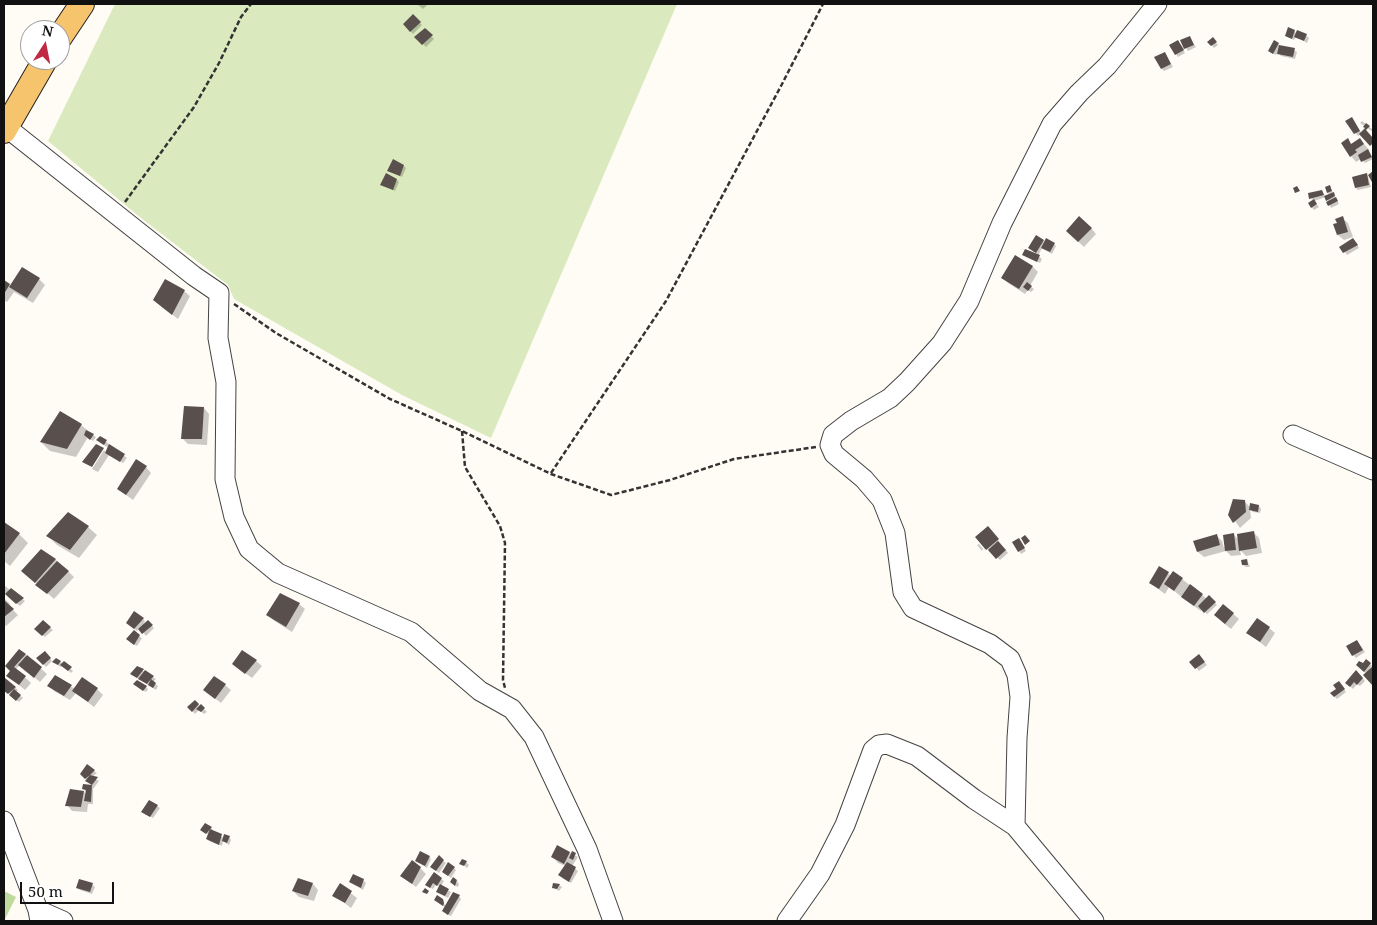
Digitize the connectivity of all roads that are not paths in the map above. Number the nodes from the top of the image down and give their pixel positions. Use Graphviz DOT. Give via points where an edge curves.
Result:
graph roads {
  1 [pos="82,4"];
  2 [pos="1157,4"];
  3 [pos="70,22"];
  4 [pos="39,70"];
  5 [pos="5,129"];
  6 [pos="1293,436"];
  7 [pos="1373,470"];
  8 [pos="4,821"];
  9 [pos="1015,826"];
  10 [pos="39,916"];
  11 [pos="63,921"];
  12 [pos="613,921"];
  13 [pos="787,921"];
  14 [pos="1094,921"];
  1 -- 3 [label="main road"];
  2 -- 9 [label="street" via="1107,66 1052,124 1002,223 970,300 942,344 890,398 851,420 833,435 830,445 834,454 864,479 882,500 895,533 903,592 913,608 990,644 1010,659 1017,675 1020,697"];
  4 -- 5 [label="main road"];
  5 -- 12 [label="street" via="220,293 218,338 226,382 225,479 234,517 249,549 278,573 411,632 480,691 512,709 534,737 587,849"];
  6 -- 7 [label="street"];
  8 -- 10 [label="street"];
  9 -- 13 [label="street" via="917,756 887,744 879,745 873,750 845,825 820,874"];
  9 -- 14 [label="street"];
  10 -- 11 [label="street"];
}
